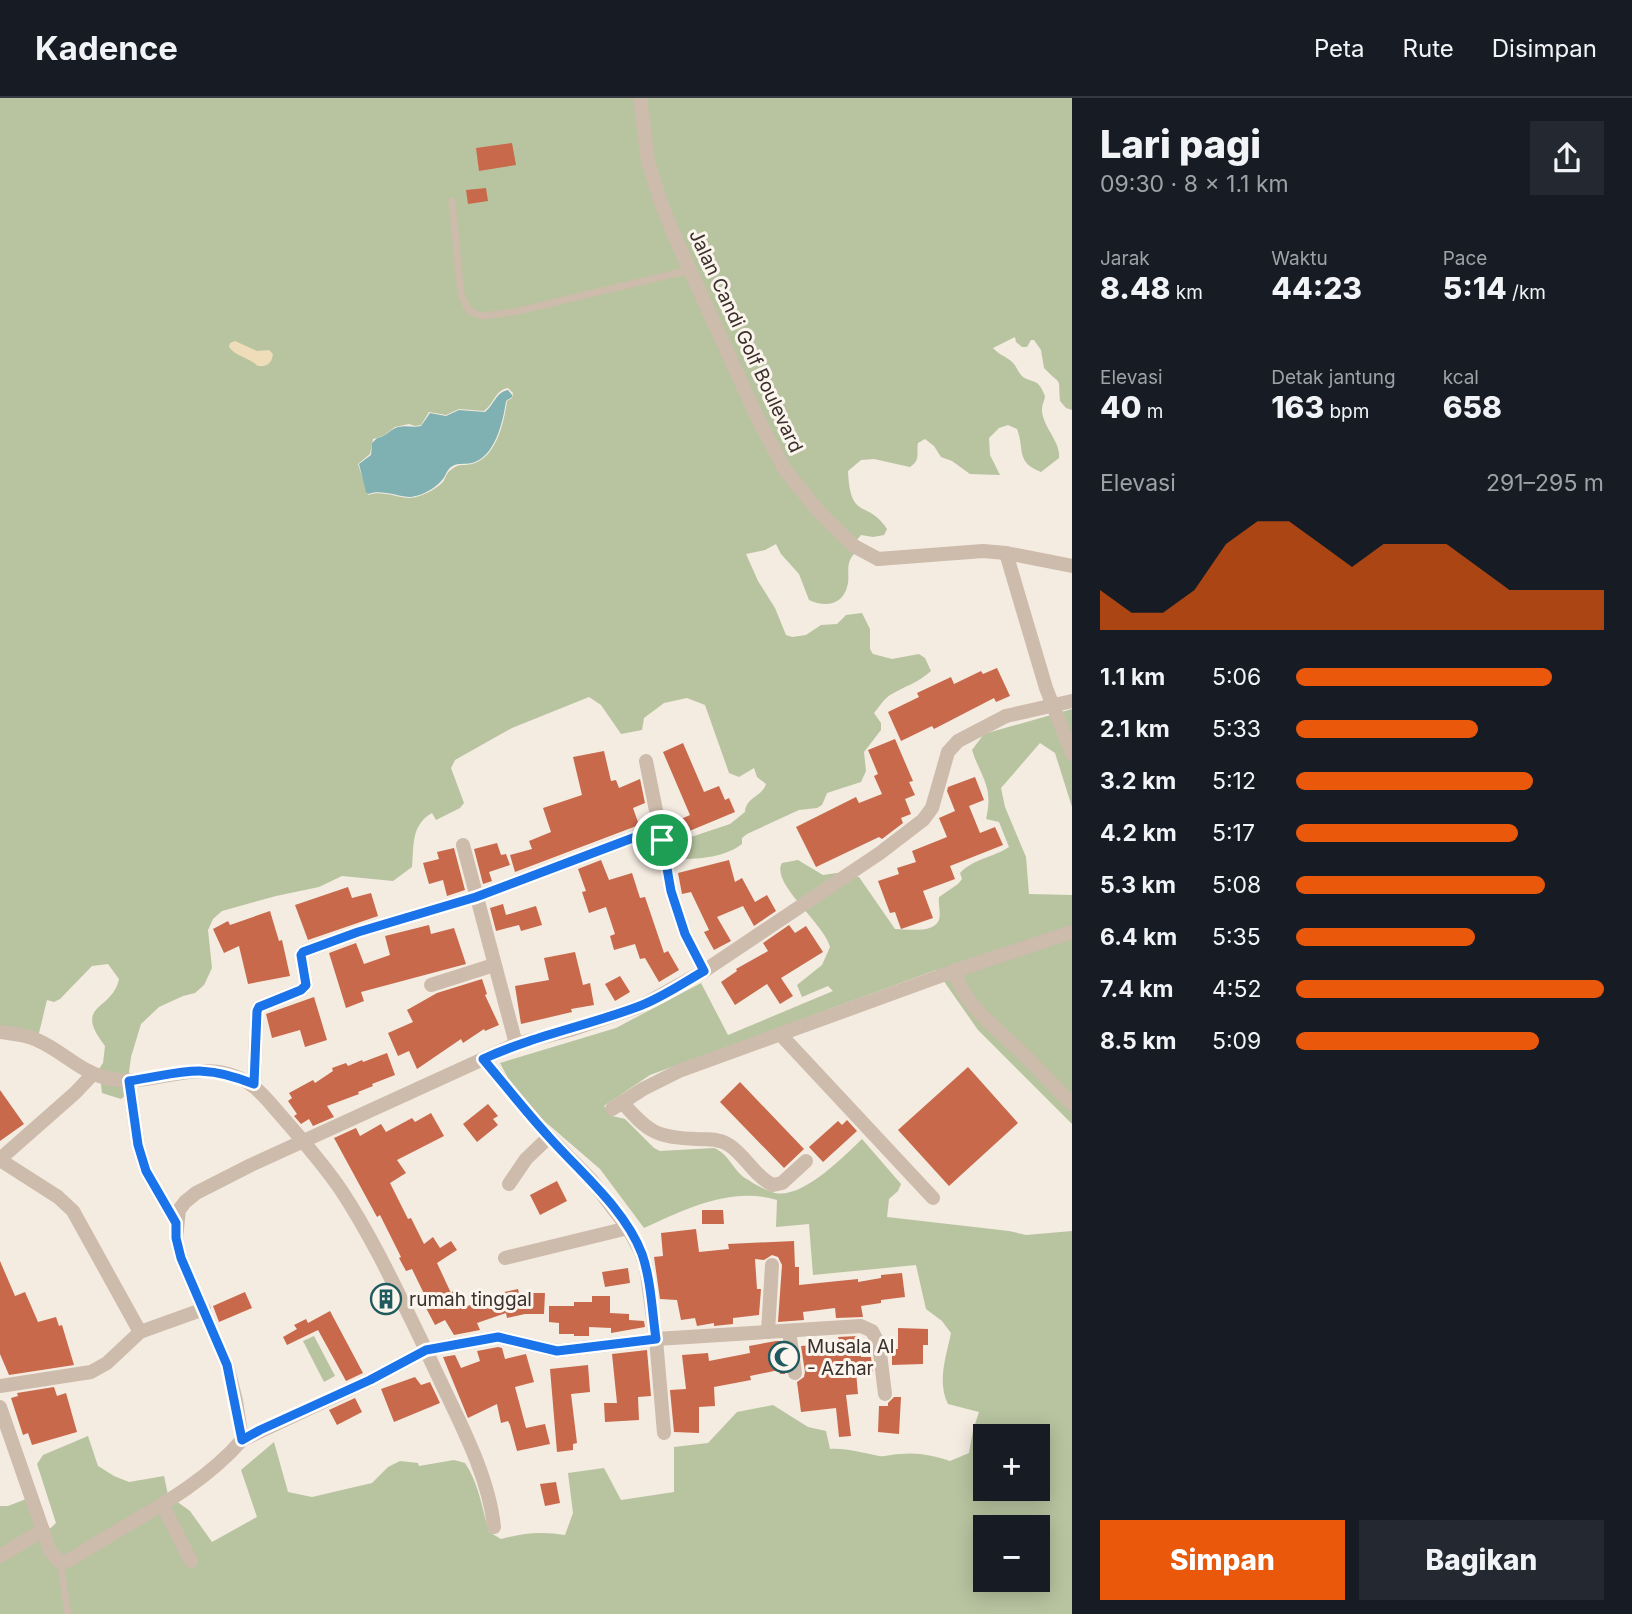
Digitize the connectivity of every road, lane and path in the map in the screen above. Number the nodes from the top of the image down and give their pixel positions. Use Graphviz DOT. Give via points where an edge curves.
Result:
graph roads {
  1 [pos="640,98"];
  2 [pos="452,201"];
  3 [pos="691,270"];
  4 [pos="1006,553"];
  5 [pos="1072,566"];
  6 [pos="1072,701"];
  7 [pos="1072,754"];
  8 [pos="646,761"];
  9 [pos="662,840"];
  10 [pos="463,845"];
  11 [pos="476,897"];
  12 [pos="1072,932"];
  13 [pos="494,965"];
  14 [pos="704,971"];
  15 [pos="954,971"];
  16 [pos="430,985"];
  17 [pos="0,1032"];
  18 [pos="779,1034"];
  19 [pos="516,1044"];
  20 [pos="483,1059"];
  21 [pos="93,1074"];
  22 [pos="129,1081"];
  23 [pos="254,1084"];
  24 [pos="1072,1104"];
  25 [pos="548,1137"];
  26 [pos="304,1142"];
  27 [pos="0,1159"];
  28 [pos="806,1161"];
  29 [pos="509,1184"];
  30 [pos="933,1198"];
  31 [pos="176,1223"];
  32 [pos="628,1227"];
  33 [pos="505,1258"];
  34 [pos="772,1265"];
  35 [pos="204,1309"];
  36 [pos="789,1331"];
  37 [pos="140,1332"];
  38 [pos="768,1332"];
  39 [pos="656,1339"];
  40 [pos="426,1350"];
  41 [pos="795,1373"];
  42 [pos="0,1386"];
  43 [pos="885,1394"];
  44 [pos="0,1407"];
  45 [pos="664,1433"];
  46 [pos="242,1440"];
  47 [pos="163,1506"];
  48 [pos="494,1527"];
  49 [pos="43,1530"];
  50 [pos="0,1556"];
  51 [pos="191,1561"];
  52 [pos="60,1562"];
  53 [pos="68,1614"];
  1 -- 3 [label="street, Jalan Candi Golf Boulevard" via="651,171"];
  2 -- 3 [label="lane" via="461,295 469,310 482,316"];
  3 -- 4 [label="street, Jalan Candi Golf Boulevard" via="785,470 854,547 878,559"];
  4 -- 5 [label="street, Jalan Candi Golf Boulevard"];
  4 -- 7 [label="street" via="1046,688"];
  6 -- 14 [label="street, bridge" via="1006,716 958,741 946,759 932,808 923,820"];
  8 -- 9 [label="street"];
  9 -- 11 [label="street" via="646,833"];
  9 -- 14 [label="street" via="685,934"];
  10 -- 11 [label="street"];
  11 -- 13 [label="street"];
  11 -- 23 [label="street" via="303,952 306,985 257,1011"];
  12 -- 15 [label="street"];
  13 -- 16 [label="street"];
  13 -- 19 [label="street"];
  14 -- 19 [label="street" via="641,1006"];
  15 -- 18 [label="street"];
  15 -- 24 [label="street" via="961,991 990,1024"];
  17 -- 21 [label="street" via="36,1039"];
  18 -- 28 [label="street" via="679,1071 617,1105 647,1128 670,1138 709,1139 730,1145 774,1185"];
  18 -- 30 [label="street"];
  19 -- 20 [label="street"];
  20 -- 25 [label="street"];
  20 -- 26 [label="street"];
  21 -- 22 [label="street"];
  21 -- 27 [label="street"];
  22 -- 23 [label="street" via="208,1070"];
  22 -- 31 [label="street" via="146,1171"];
  23 -- 26 [label="street"];
  25 -- 29 [label="street"];
  25 -- 32 [label="street" via="592,1181"];
  26 -- 31 [label="street" via="196,1193 179,1210"];
  26 -- 40 [label="street" via="341,1192"];
  27 -- 37 [label="street" via="73,1211"];
  31 -- 35 [label="street" via="181,1258"];
  32 -- 33 [label="street"];
  32 -- 39 [label="street" via="646,1267"];
  34 -- 38 [label="street"];
  35 -- 37 [label="street"];
  35 -- 46 [label="street" via="227,1365"];
  36 -- 38 [label="street"];
  36 -- 41 [label="street"];
  36 -- 43 [label="street" via="861,1326 872,1331"];
  37 -- 42 [label="street" via="91,1372"];
  38 -- 39 [label="street"];
  39 -- 40 [label="street" via="557,1351 498,1337"];
  39 -- 45 [label="street"];
  40 -- 46 [label="street"];
  40 -- 48 [label="street" via="478,1464"];
  44 -- 49 [label="street"];
  46 -- 47 [label="street" via="214,1469"];
  47 -- 51 [label="street"];
  47 -- 52 [label="street"];
  49 -- 50 [label="street"];
  49 -- 52 [label="street" via="50,1551"];
  52 -- 53 [label="lane"];
}
